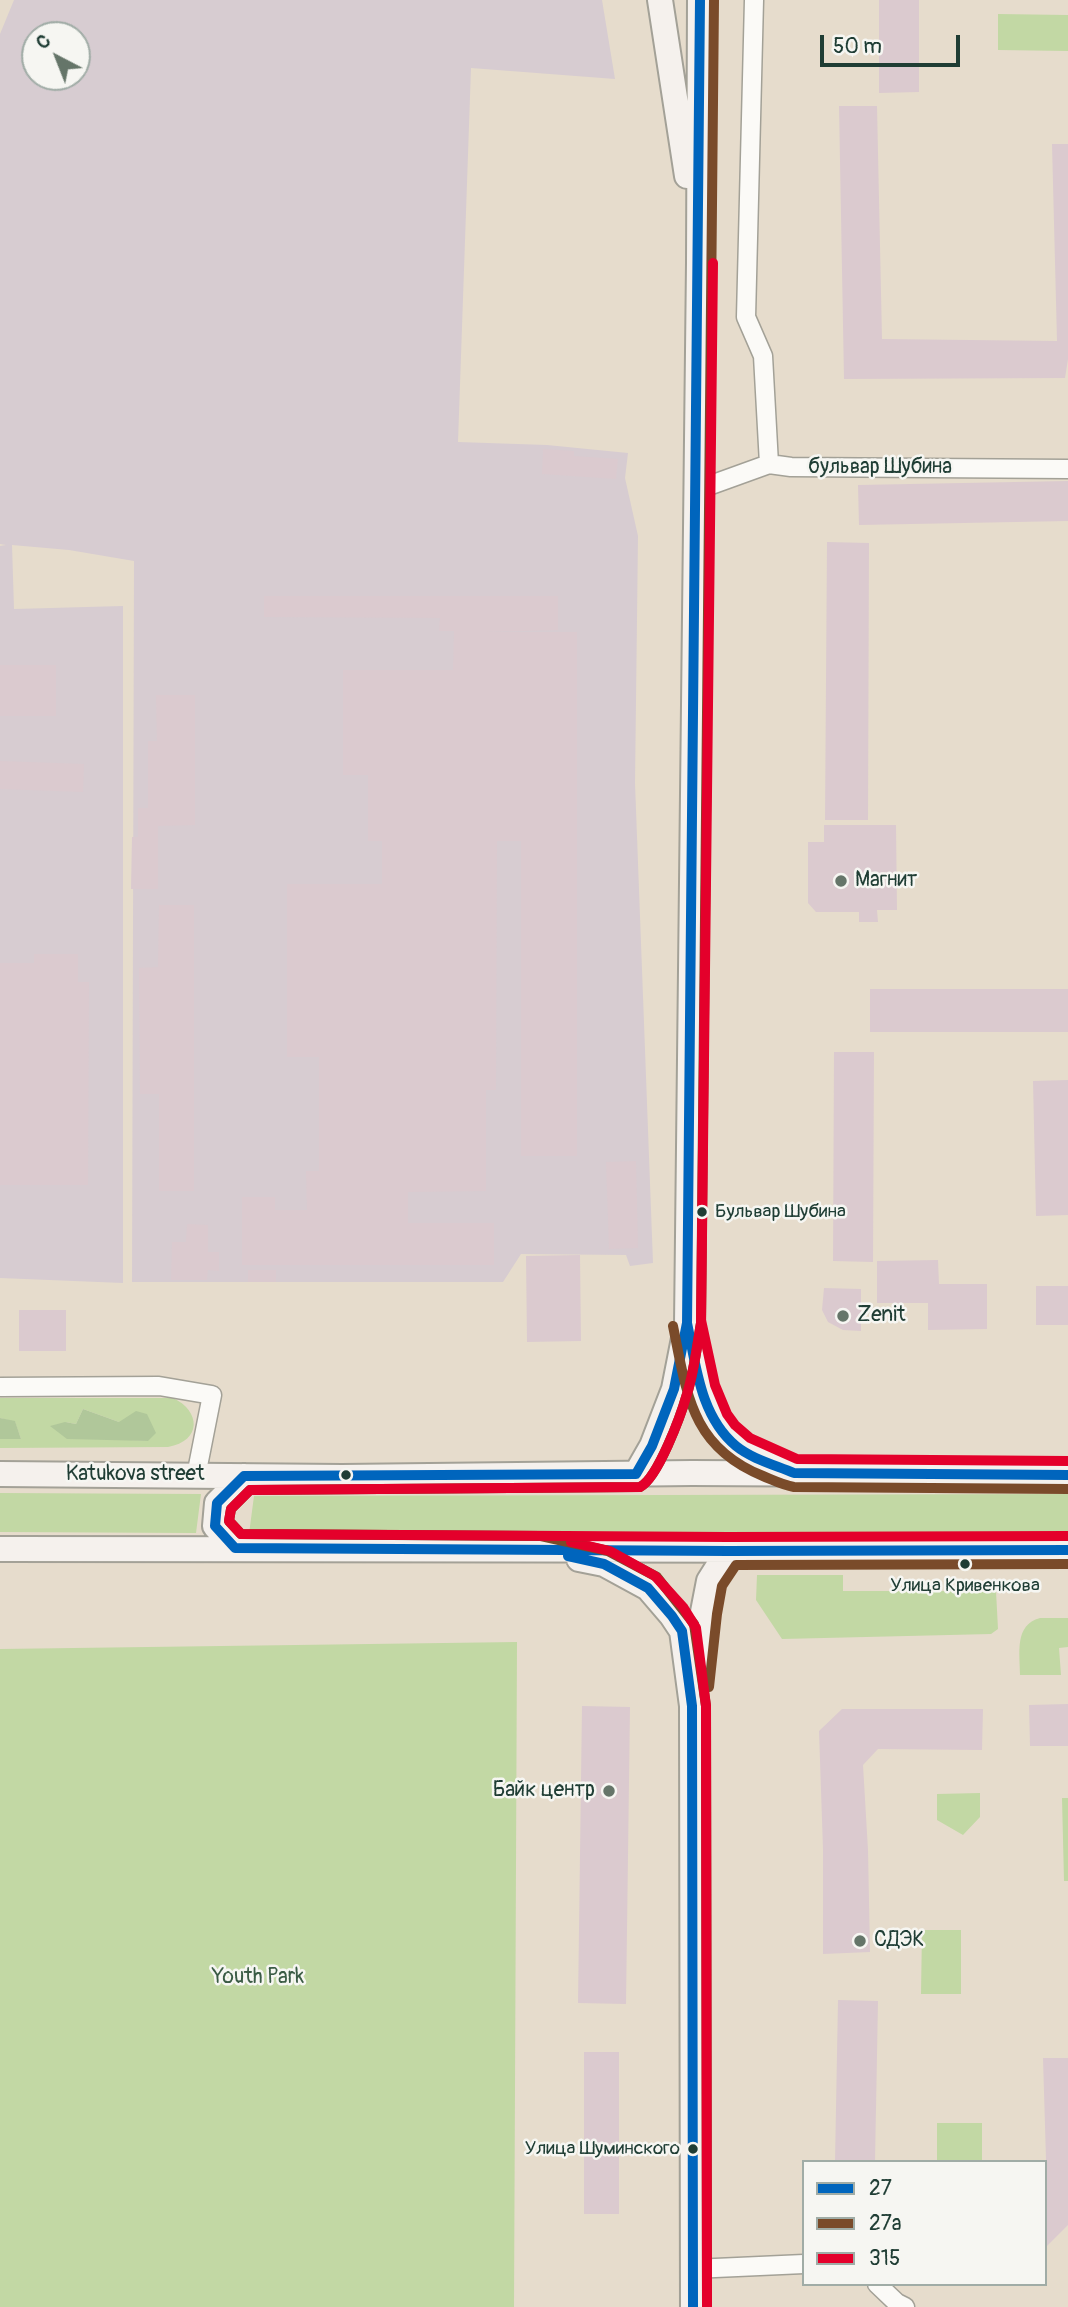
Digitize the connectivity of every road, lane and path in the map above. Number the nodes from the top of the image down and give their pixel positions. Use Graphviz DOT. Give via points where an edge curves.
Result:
graph roads {
  1 [pos="660,0"];
  2 [pos="700,0"];
  3 [pos="754,0"];
  4 [pos="699,263"];
  5 [pos="769,464"];
  6 [pos="1068,469"];
  7 [pos="697,490"];
  8 [pos="687,1323"];
  9 [pos="0,1387"];
  10 [pos="794,1473"];
  11 [pos="0,1474"];
  12 [pos="636,1474"];
  13 [pos="1068,1475"];
  14 [pos="196,1476"];
  15 [pos="244,1476"];
  16 [pos="234,1548"];
  17 [pos="0,1549"];
  18 [pos="541,1550"];
  19 [pos="1068,1550"];
  20 [pos="728,1551"];
  21 [pos="692,1706"];
  22 [pos="802,2264"];
  23 [pos="693,2269"];
  24 [pos="879,2286"];
  25 [pos="693,2307"];
  26 [pos="905,2307"];
  1 -- 4 [label="main road"];
  2 -- 4 [label="main road"];
  3 -- 5 [label="street" via="747,317 763,356"];
  4 -- 7 [label="main road"];
  5 -- 6 [label="street, бульвар Шубина"];
  5 -- 7 [label="street, бульвар Шубина"];
  7 -- 8 [label="main road"];
  8 -- 10 [label="main road" via="702,1390 715,1423 735,1445"];
  8 -- 12 [label="main road" via="674,1389"];
  9 -- 14 [label="street" via="159,1386 212,1395"];
  10 -- 12 [label="main road, Katukova street"];
  10 -- 13 [label="main road, Katukova street"];
  11 -- 14 [label="main road, Katukova street"];
  12 -- 15 [label="main road, Katukova street"];
  14 -- 15 [label="main road, Katukova street"];
  15 -- 16 [label="main road" via="217,1503 215,1526"];
  16 -- 17 [label="main road"];
  16 -- 18 [label="main road"];
  18 -- 20 [label="main road"];
  18 -- 21 [label="main road" via="604,1564 648,1588 682,1631"];
  19 -- 20 [label="main road"];
  20 -- 21 [label="main road" via="709,1581"];
  21 -- 23 [label="main road"];
  22 -- 23 [label="street"];
  23 -- 25 [label="main road"];
  24 -- 26 [label="street"];
}
